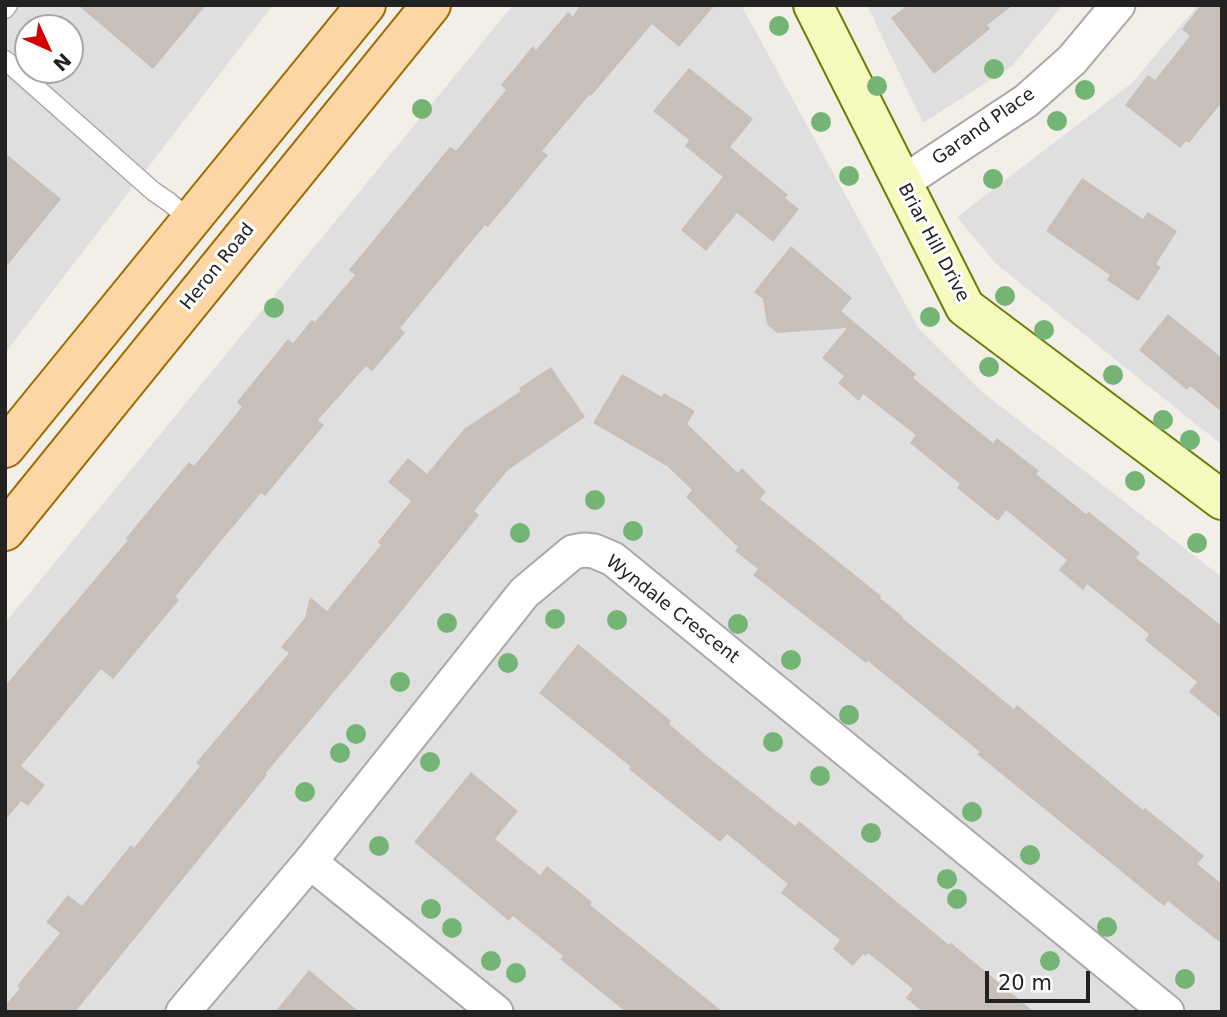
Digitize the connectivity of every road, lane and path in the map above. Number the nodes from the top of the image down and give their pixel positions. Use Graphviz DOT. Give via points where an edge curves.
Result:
graph roads {
  1 [pos="366,5"];
  2 [pos="431,5"];
  3 [pos="813,5"];
  4 [pos="1118,5"];
  5 [pos="5,60"];
  6 [pos="902,183"];
  7 [pos="191,221"];
  8 [pos="5,448"];
  9 [pos="1222,500"];
  10 [pos="5,531"];
  11 [pos="310,862"];
  12 [pos="183,1012"];
  13 [pos="496,1012"];
  14 [pos="1167,1012"];
  1 -- 7 [label="main road"];
  2 -- 10 [label="main road, Heron Road"];
  3 -- 6 [label="street, Briar Hill Drive"];
  4 -- 6 [label="street, Garand Place" via="1072,60 1026,101"];
  5 -- 7 [label="lane"];
  6 -- 9 [label="street, Briar Hill Drive" via="965,307"];
  7 -- 8 [label="main road"];
  11 -- 12 [label="street, Wyndale Crescent"];
  11 -- 13 [label="street"];
  11 -- 14 [label="street, Wyndale Crescent" via="524,593 573,552 594,551 613,559"];
}
